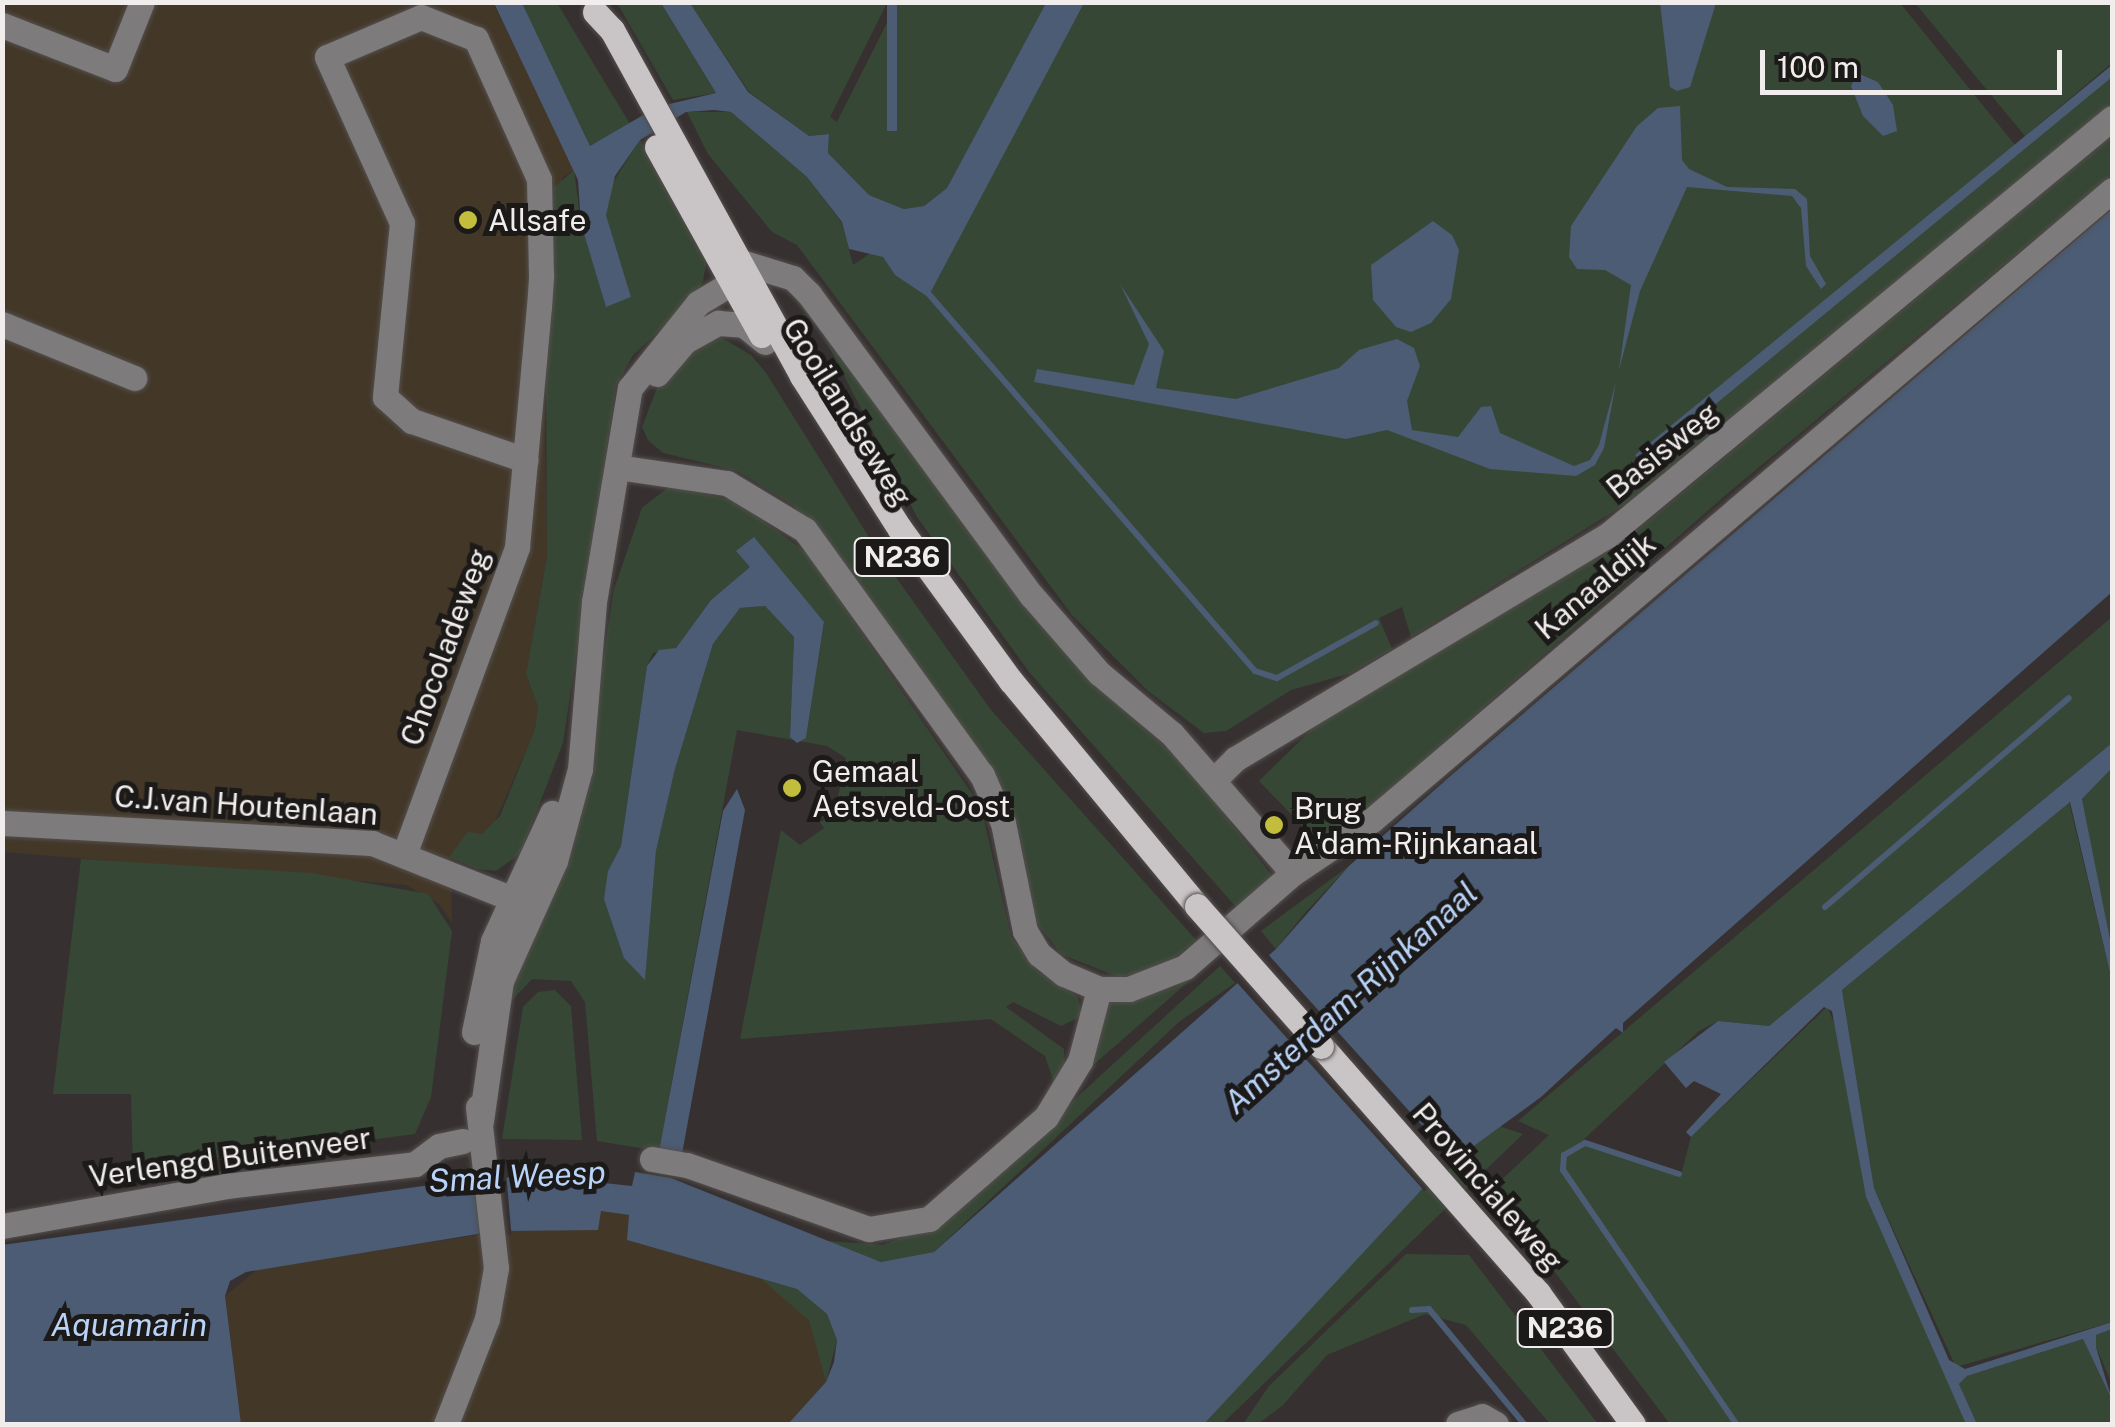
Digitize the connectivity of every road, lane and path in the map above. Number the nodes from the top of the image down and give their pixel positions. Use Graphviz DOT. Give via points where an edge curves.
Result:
graph roads {
  1 [pos="142,2"];
  2 [pos="592,7"];
  3 [pos="2,25"];
  4 [pos="2112,118"];
  5 [pos="2112,190"];
  6 [pos="736,272"];
  7 [pos="764,311"];
  8 [pos="2,324"];
  9 [pos="765,342"];
  10 [pos="134,378"];
  11 [pos="524,460"];
  12 [pos="624,468"];
  13 [pos="1214,780"];
  14 [pos="1108,804"];
  15 [pos="2,823"];
  16 [pos="405,852"];
  17 [pos="1293,873"];
  18 [pos="524,903"];
  19 [pos="1099,989"];
  20 [pos="1322,1046"];
  21 [pos="462,1141"];
  22 [pos="652,1158"];
  23 [pos="2,1226"];
  24 [pos="446,1424"];
  25 [pos="1458,1424"];
  26 [pos="1496,1424"];
  27 [pos="1634,1424"];
  1 -- 3 [label="street" via="115,69"];
  2 -- 6 [label="main road, Gooilandseweg / N236"];
  4 -- 13 [label="street, Basisweg" via="1608,536 1235,759"];
  5 -- 17 [label="street, Kanaaldijk" via="1372,820"];
  6 -- 7 [label="street"];
  6 -- 9 [label="main road, Gooilandseweg / N236"];
  6 -- 12 [label="street" via="684,314 642,366 627,402"];
  6 -- 13 [label="street" via="793,278 809,294 1032,596 1099,673"];
  7 -- 14 [label="main road, Gooilandseweg / N236" via="910,544"];
  8 -- 10 [label="street"];
  9 -- 12 [label="street" via="731,322 685,341 649,387"];
  9 -- 14 [label="main road, Gooilandseweg / N236" via="818,433 955,633 1054,752"];
  11 -- 11 [label="street, Chocoladeweg" via="412,421 386,397 402,223 327,58 421,17 476,39 539,179 540,276"];
  11 -- 16 [label="street, Chocoladeweg" via="516,547"];
  12 -- 18 [label="street" via="578,748"];
  12 -- 19 [label="street" via="727,484 804,530 982,775 1004,822 1025,931 1064,974"];
  13 -- 17 [label="street"];
  14 -- 20 [label="main road, Gooilandseweg / N236, bridge"];
  15 -- 16 [label="street, C.J.van Houtenlaan" via="372,843"];
  16 -- 18 [label="street, C.J.van Houtenlaan"];
  17 -- 19 [label="street, Kanaaldijk" via="1185,967 1158,982"];
  18 -- 24 [label="street" via="493,941 478,1004 474,1092 496,1268 487,1319"];
  19 -- 22 [label="street" via="1080,1061 1046,1117 929,1218 870,1229 687,1164"];
  20 -- 27 [label="main road, Provincialeweg / N236" via="1490,1237"];
  21 -- 23 [label="street, Verlengd Buitenveer" via="439,1146 416,1164 226,1186"];
  25 -- 26 [label="street" via="1482,1416"];
}
